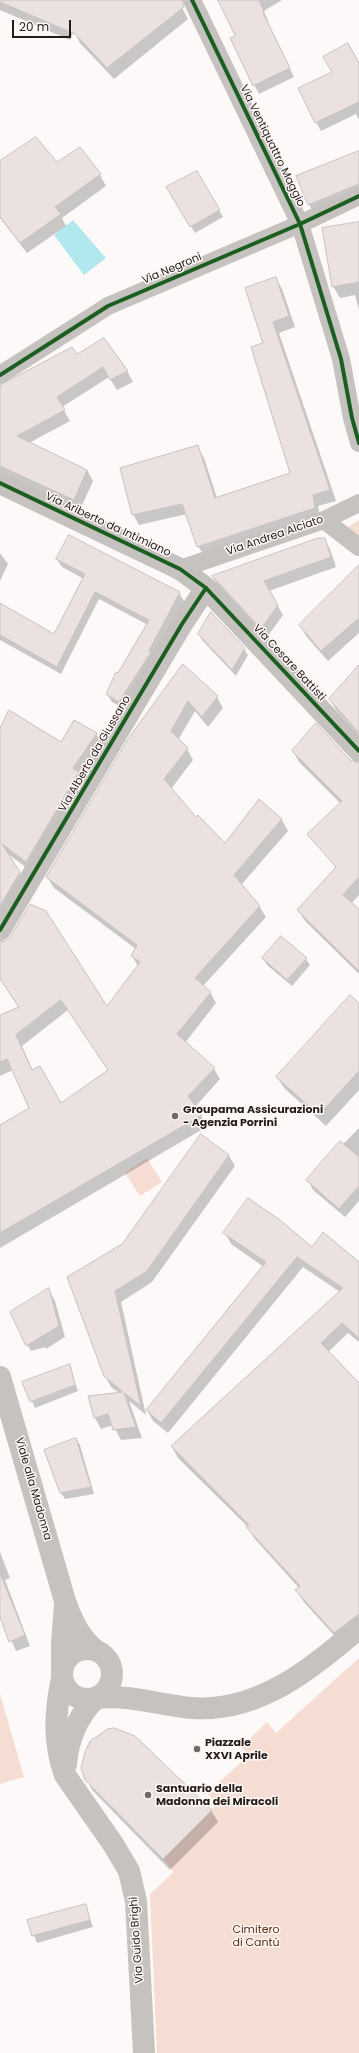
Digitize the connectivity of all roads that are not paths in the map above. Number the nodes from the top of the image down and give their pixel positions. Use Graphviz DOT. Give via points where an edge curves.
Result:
graph roads {
  1 [pos="192,0"];
  2 [pos="359,196"];
  3 [pos="300,224"];
  4 [pos="0,375"];
  5 [pos="359,443"];
  6 [pos="0,483"];
  7 [pos="359,503"];
  8 [pos="324,520"];
  9 [pos="359,547"];
  10 [pos="185,568"];
  11 [pos="206,588"];
  12 [pos="359,751"];
  13 [pos="0,930"];
  14 [pos="0,1377"];
  15 [pos="65,1601"];
  16 [pos="359,1628"];
  17 [pos="103,1656"];
  18 [pos="62,1674"];
  19 [pos="96,1698"];
  20 [pos="168,1704"];
  21 [pos="65,1775"];
  22 [pos="144,2053"];
  1 -- 3 [label="street, Via Ventiquattro Maggio"];
  2 -- 3 [label="street, Via Negroni"];
  3 -- 4 [label="street, Via Negroni" via="108,306"];
  3 -- 5 [label="street, Via Ventiquattro Maggio" via="342,359"];
  6 -- 10 [label="street, Via Ariberto da Intimiano"];
  7 -- 8 [label="street, Via Andrea Alciato"];
  8 -- 9 [label="street"];
  8 -- 10 [label="street, Via Andrea Alciato"];
  10 -- 11 [label="street, Via Ariberto da Intimiano"];
  11 -- 12 [label="street, Via Cesare Battisti"];
  11 -- 13 [label="street, Via Alberto da Giussano"];
  14 -- 15 [label="street, Viale alla Madonna"];
  15 -- 17 [label="street, Viale alla Madonna" via="84,1641"];
  15 -- 18 [label="street, Viale alla Madonna"];
  16 -- 20 [label="street" via="324,1658 274,1691 244,1701 202,1708"];
  17 -- 18 [label="street" via="81,1650 64,1662"];
  17 -- 19 [label="street" via="113,1673 112,1683 107,1691"];
  17 -- 20 [label="street, Viale alla Madonna" via="132,1686"];
  18 -- 19 [label="street" via="66,1689 73,1695 89,1700"];
  18 -- 21 [label="street, Via Guido Brighi" via="55,1721"];
  19 -- 20 [label="street" via="128,1697"];
  19 -- 21 [label="street" via="79,1720 73,1734 67,1752"];
  21 -- 22 [label="street, Via Guido Brighi" via="113,1844 129,1872 136,1900"];
}
